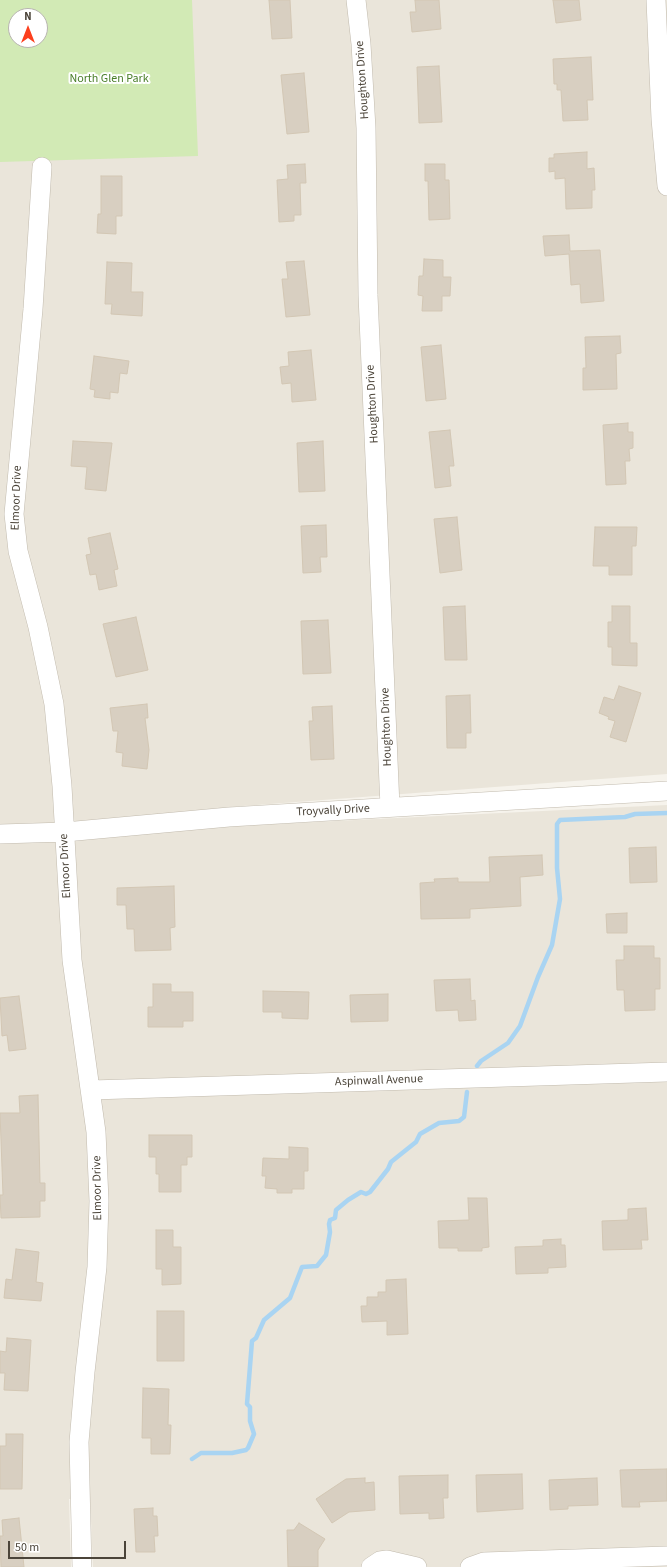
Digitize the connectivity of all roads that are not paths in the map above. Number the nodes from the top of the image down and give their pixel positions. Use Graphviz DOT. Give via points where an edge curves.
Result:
graph roads {
  1 [pos="356,0"];
  2 [pos="656,0"];
  3 [pos="42,167"];
  4 [pos="667,186"];
  5 [pos="667,791"];
  6 [pos="390,807"];
  7 [pos="65,832"];
  8 [pos="0,834"];
  9 [pos="667,1072"];
  10 [pos="92,1090"];
  11 [pos="667,1556"];
  12 [pos="372,1566"];
  13 [pos="82,1567"];
  14 [pos="417,1567"];
  15 [pos="470,1567"];
  1 -- 6 [label="street, Houghton Drive" via="366,128 368,295"];
  2 -- 4 [label="street"];
  3 -- 7 [label="street, Elmoor Drive" via="33,316 14,514 18,551 54,704"];
  5 -- 6 [label="street, Troyvally Drive"];
  6 -- 7 [label="street, Troyvally Drive" via="229,817"];
  7 -- 8 [label="street, Troyvally Drive"];
  7 -- 10 [label="street, Elmoor Drive" via="72,960"];
  9 -- 10 [label="street, Aspinwall Avenue"];
  10 -- 13 [label="street, Elmoor Drive" via="99,1173 99,1228 80,1422"];
  11 -- 15 [label="street" via="484,1562"];
  12 -- 14 [label="street" via="387,1560"];
}
